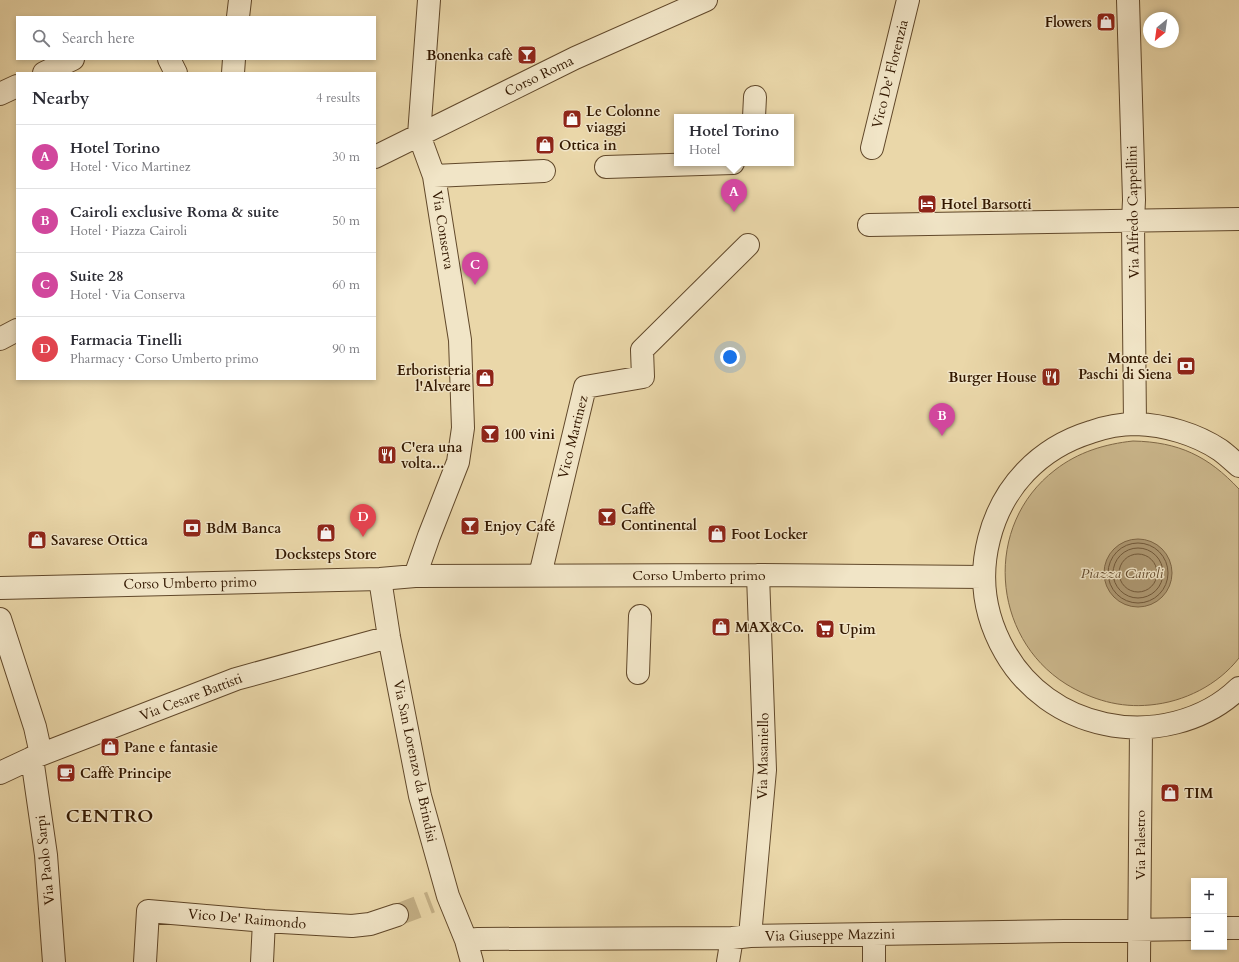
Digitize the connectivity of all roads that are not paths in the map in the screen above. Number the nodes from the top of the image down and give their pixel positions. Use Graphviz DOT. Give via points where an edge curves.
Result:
graph roads {
  1 [pos="240,0"];
  2 [pos="429,0"];
  3 [pos="706,0"];
  4 [pos="908,0"];
  5 [pos="1128,0"];
  6 [pos="238,16"];
  7 [pos="71,60"];
  8 [pos="170,60"];
  9 [pos="234,60"];
  10 [pos="46,72"];
  11 [pos="176,72"];
  12 [pos="233,72"];
  13 [pos="16,86"];
  14 [pos="0,94"];
  15 [pos="420,135"];
  16 [pos="872,148"];
  17 [pos="376,157"];
  18 [pos="674,165"];
  19 [pos="606,167"];
  20 [pos="544,171"];
  21 [pos="434,176"];
  22 [pos="1239,219"];
  23 [pos="1133,221"];
  24 [pos="869,225"];
  25 [pos="748,245"];
  26 [pos="16,330"];
  27 [pos="0,338"];
  28 [pos="1135,424"];
  29 [pos="1239,466"];
  30 [pos="540,575"];
  31 [pos="758,575"];
  32 [pos="415,576"];
  33 [pos="983,577"];
  34 [pos="380,579"];
  35 [pos="0,588"];
  36 [pos="640,616"];
  37 [pos="0,619"];
  38 [pos="389,637"];
  39 [pos="638,673"];
  40 [pos="1239,688"];
  41 [pos="1141,728"];
  42 [pos="37,756"];
  43 [pos="0,773"];
  44 [pos="397,915"];
  45 [pos="264,921"];
  46 [pos="1227,928"];
  47 [pos="1239,928"];
  48 [pos="1191,929"];
  49 [pos="1140,930"];
  50 [pos="874,934"];
  51 [pos="741,937"];
  52 [pos="466,940"];
  53 [pos="54,962"];
  54 [pos="145,962"];
  55 [pos="262,962"];
  56 [pos="472,962"];
  57 [pos="728,962"];
  58 [pos="874,962"];
  59 [pos="1139,962"];
  1 -- 6 [label="street"];
  2 -- 15 [label="street, Via Conserva"];
  3 -- 15 [label="street, Corso Roma" via="575,58"];
  4 -- 16 [label="street, Vico De' Florenzia"];
  5 -- 23 [label="street, Via Alfredo Cappellini"];
  7 -- 10 [label="street"];
  8 -- 11 [label="street"];
  9 -- 12 [label="street"];
  13 -- 14 [label="street"];
  15 -- 17 [label="street, Corso Roma"];
  15 -- 21 [label="street, Via Conserva"];
  18 -- 19 [label="street"];
  20 -- 21 [label="street"];
  21 -- 32 [label="street, Via Conserva" via="460,340 463,428 458,462"];
  22 -- 23 [label="street"];
  23 -- 24 [label="street"];
  23 -- 28 [label="street, Via Alfredo Cappellini"];
  25 -- 30 [label="street, Vico Martinez" via="642,350 643,377 585,387"];
  26 -- 27 [label="street"];
  28 -- 29 [label="street" via="1177,431 1200,439 1220,450"];
  28 -- 33 [label="street" via="1104,428 1079,436 1056,447 1035,462 1002,502 992,526"];
  30 -- 31 [label="street, Corso Umberto primo"];
  30 -- 32 [label="street, Corso Umberto primo"];
  31 -- 33 [label="street, Corso Umberto primo"];
  31 -- 51 [label="street, Via Masaniello" via="765,770"];
  32 -- 34 [label="street, Corso Umberto primo"];
  33 -- 41 [label="street" via="987,608 997,638 1013,666 1034,689 1059,707 1088,720 1119,727"];
  34 -- 35 [label="street, Corso Umberto primo"];
  34 -- 38 [label="street, Via San Lorenzo da Brindisi"];
  36 -- 39 [label="street"];
  37 -- 42 [label="street, Via Paolo Sarpi" via="35,727"];
  38 -- 42 [label="street, Via Cesare Battisti" via="236,679"];
  38 -- 52 [label="street, Via San Lorenzo da Brindisi" via="439,899"];
  40 -- 41 [label="street" via="1216,706 1195,716 1174,723"];
  41 -- 49 [label="street, Via Palestro"];
  42 -- 43 [label="street, Via Cesare Battisti"];
  42 -- 53 [label="street, Via Paolo Sarpi"];
  44 -- 45 [label="street, Vico De' Raimondo" via="370,924 352,926"];
  45 -- 54 [label="street, Vico De' Raimondo" via="148,911"];
  45 -- 55 [label="street"];
  46 -- 47 [label="street"];
  48 -- 49 [label="street, Via Giuseppe Mazzini"];
  49 -- 50 [label="street, Via Giuseppe Mazzini"];
  49 -- 59 [label="street, Via Palestro"];
  50 -- 51 [label="street, Via Giuseppe Mazzini"];
  50 -- 58 [label="street"];
  51 -- 52 [label="street, Via Giuseppe Mazzini"];
  51 -- 57 [label="street, Via Masaniello"];
  52 -- 56 [label="street, Via San Lorenzo da Brindisi"];
}
